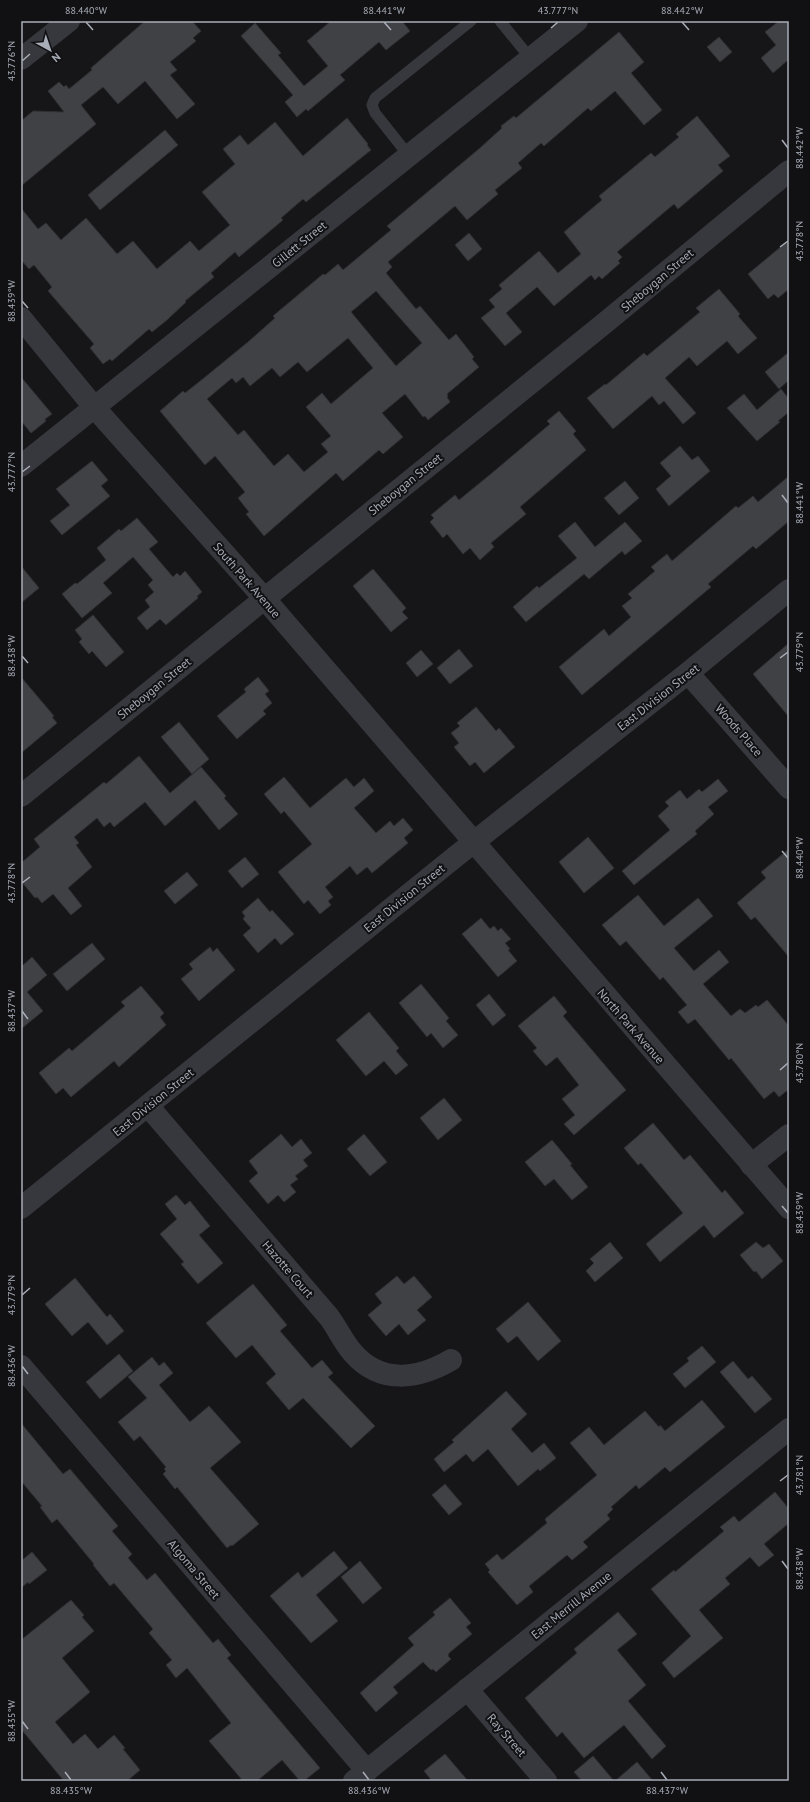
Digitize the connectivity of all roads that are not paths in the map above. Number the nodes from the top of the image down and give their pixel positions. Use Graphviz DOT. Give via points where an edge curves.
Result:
graph roads {
  1 [pos="69,21"];
  2 [pos="471,21"];
  3 [pos="500,21"];
  4 [pos="577,21"];
  5 [pos="21,58"];
  6 [pos="531,59"];
  7 [pos="409,156"];
  8 [pos="789,171"];
  9 [pos="21,318"];
  10 [pos="94,407"];
  11 [pos="21,466"];
  12 [pos="789,590"];
  13 [pos="264,598"];
  14 [pos="688,673"];
  15 [pos="789,788"];
  16 [pos="21,796"];
  17 [pos="474,842"];
  18 [pos="148,1106"];
  19 [pos="789,1135"];
  20 [pos="751,1166"];
  21 [pos="21,1208"];
  22 [pos="789,1208"];
  23 [pos="451,1360"];
  24 [pos="21,1366"];
  25 [pos="789,1429"];
  26 [pos="467,1689"];
  27 [pos="360,1776"];
  28 [pos="546,1781"];
  1 -- 5 [label="street"];
  2 -- 7 [label="lane" via="375,98 372,105 375,113"];
  3 -- 6 [label="lane"];
  4 -- 6 [label="street, Gillett Street"];
  6 -- 7 [label="street, Gillett Street"];
  7 -- 10 [label="street, Gillett Street"];
  8 -- 13 [label="street, Sheboygan Street"];
  9 -- 10 [label="street, South Park Avenue"];
  10 -- 11 [label="street, Gillett Street"];
  10 -- 13 [label="street, South Park Avenue"];
  12 -- 14 [label="street, East Division Street"];
  13 -- 16 [label="street, Sheboygan Street"];
  13 -- 17 [label="street, South Park Avenue"];
  14 -- 15 [label="street, Woods Place"];
  14 -- 17 [label="street, East Division Street"];
  17 -- 18 [label="street, East Division Street"];
  17 -- 20 [label="street, North Park Avenue"];
  18 -- 21 [label="street, East Division Street"];
  18 -- 23 [label="street, Hazotte Court" via="329,1317 348,1347 361,1361 378,1372 403,1377 426,1371"];
  19 -- 20 [label="street"];
  20 -- 22 [label="street, North Park Avenue"];
  24 -- 27 [label="street, Algoma Street"];
  25 -- 26 [label="street, East Merrill Avenue"];
  26 -- 27 [label="street, East Merrill Avenue"];
  26 -- 28 [label="street, Ray Street"];
}
